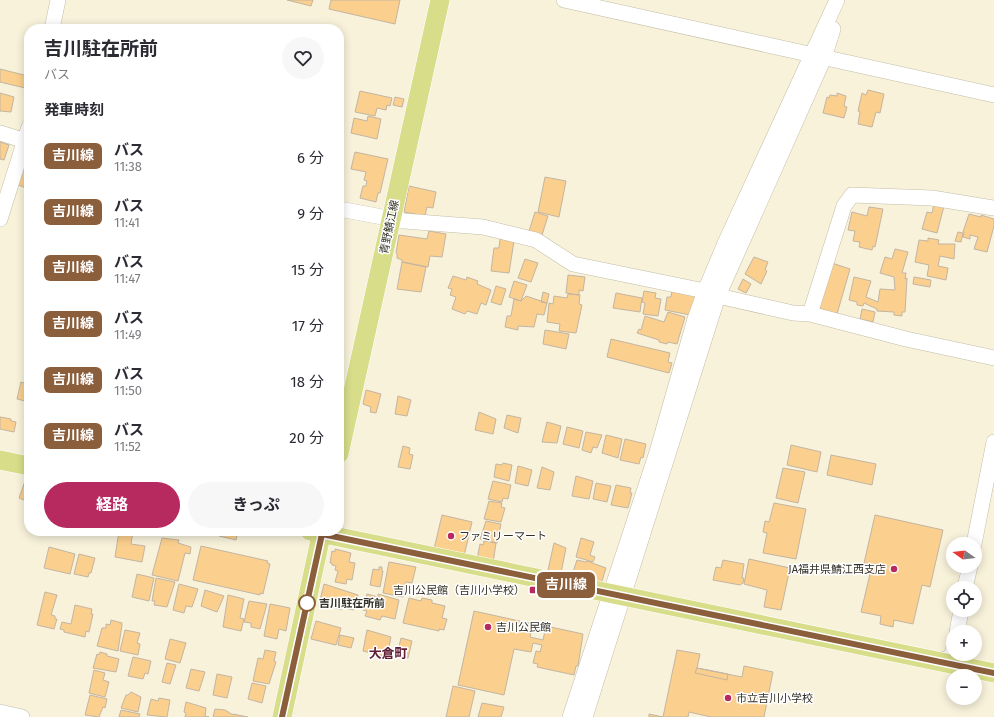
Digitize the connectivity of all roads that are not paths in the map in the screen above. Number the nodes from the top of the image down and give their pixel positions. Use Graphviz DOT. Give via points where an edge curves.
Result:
graph roads {
  1 [pos="58,0"];
  2 [pos="440,0"];
  3 [pos="564,0"];
  4 [pos="837,0"];
  5 [pos="848,0"];
  6 [pos="53,24"];
  7 [pos="818,57"];
  8 [pos="994,95"];
  9 [pos="0,134"];
  10 [pos="24,137"];
  11 [pos="24,149"];
  12 [pos="994,208"];
  13 [pos="344,210"];
  14 [pos="390,218"];
  15 [pos="0,219"];
  16 [pos="712,293"];
  17 [pos="810,314"];
  18 [pos="994,358"];
  19 [pos="344,431"];
  20 [pos="994,442"];
  21 [pos="0,460"];
  22 [pos="24,465"];
  23 [pos="317,536"];
  24 [pos="337,536"];
  25 [pos="975,537"];
  26 [pos="616,596"];
  27 [pos="946,655"];
  28 [pos="962,661"];
  29 [pos="994,673"];
  30 [pos="0,712"];
  31 [pos="22,717"];
  32 [pos="282,717"];
  33 [pos="570,717"];
  34 [pos="584,717"];
  1 -- 6 [label="street"];
  2 -- 14 [label="main road, 青野鯖江線"];
  3 -- 7 [label="street"];
  4 -- 7 [label="street"];
  5 -- 7 [label="street"];
  7 -- 8 [label="street"];
  7 -- 16 [label="street" via="726,241"];
  9 -- 10 [label="street"];
  11 -- 15 [label="street"];
  12 -- 17 [label="street" via="932,198 852,195 844,206"];
  13 -- 14 [label="street"];
  14 -- 16 [label="street" via="483,227 536,240 572,264"];
  14 -- 19 [label="main road, 青野鯖江線"];
  16 -- 17 [label="street" via="793,313"];
  16 -- 26 [label="street"];
  17 -- 18 [label="street"];
  20 -- 25 [label="street"];
  21 -- 22 [label="main road"];
  23 -- 32 [label="main road"];
  24 -- 26 [label="main road"];
  26 -- 27 [label="main road"];
  26 -- 33 [label="street"];
  26 -- 34 [label="street"];
  28 -- 29 [label="main road"];
  30 -- 31 [label="street"];
}
